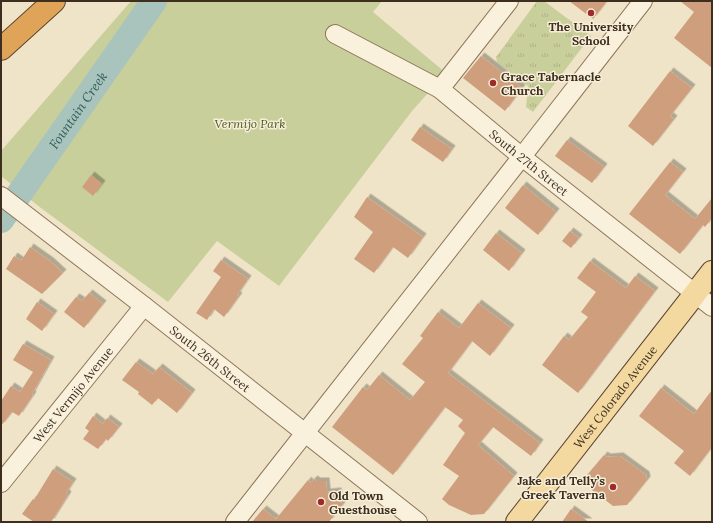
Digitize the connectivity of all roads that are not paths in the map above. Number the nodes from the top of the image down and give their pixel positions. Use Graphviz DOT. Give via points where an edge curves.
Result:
graph roads {
  1 [pos="54,1"];
  2 [pos="509,1"];
  3 [pos="643,1"];
  4 [pos="336,34"];
  5 [pos="1,49"];
  6 [pos="440,89"];
  7 [pos="522,157"];
  8 [pos="1,196"];
  9 [pos="712,272"];
  10 [pos="694,294"];
  11 [pos="144,306"];
  12 [pos="712,307"];
  13 [pos="305,433"];
  14 [pos="1,483"];
  15 [pos="235,522"];
  16 [pos="418,522"];
  17 [pos="517,522"];
  1 -- 5 [label="highway"];
  2 -- 6 [label="street"];
  3 -- 7 [label="street"];
  4 -- 6 [label="street, South 27th Street"];
  6 -- 7 [label="street, South 27th Street"];
  7 -- 10 [label="street, South 27th Street"];
  7 -- 13 [label="street"];
  8 -- 11 [label="street, South 26th Street"];
  9 -- 10 [label="main road, West Colorado Avenue"];
  10 -- 12 [label="street, South 27th Street"];
  10 -- 17 [label="main road, West Colorado Avenue"];
  11 -- 13 [label="street, South 26th Street"];
  11 -- 14 [label="street, West Vermijo Avenue"];
  13 -- 15 [label="street"];
  13 -- 16 [label="street, South 26th Street"];
}
